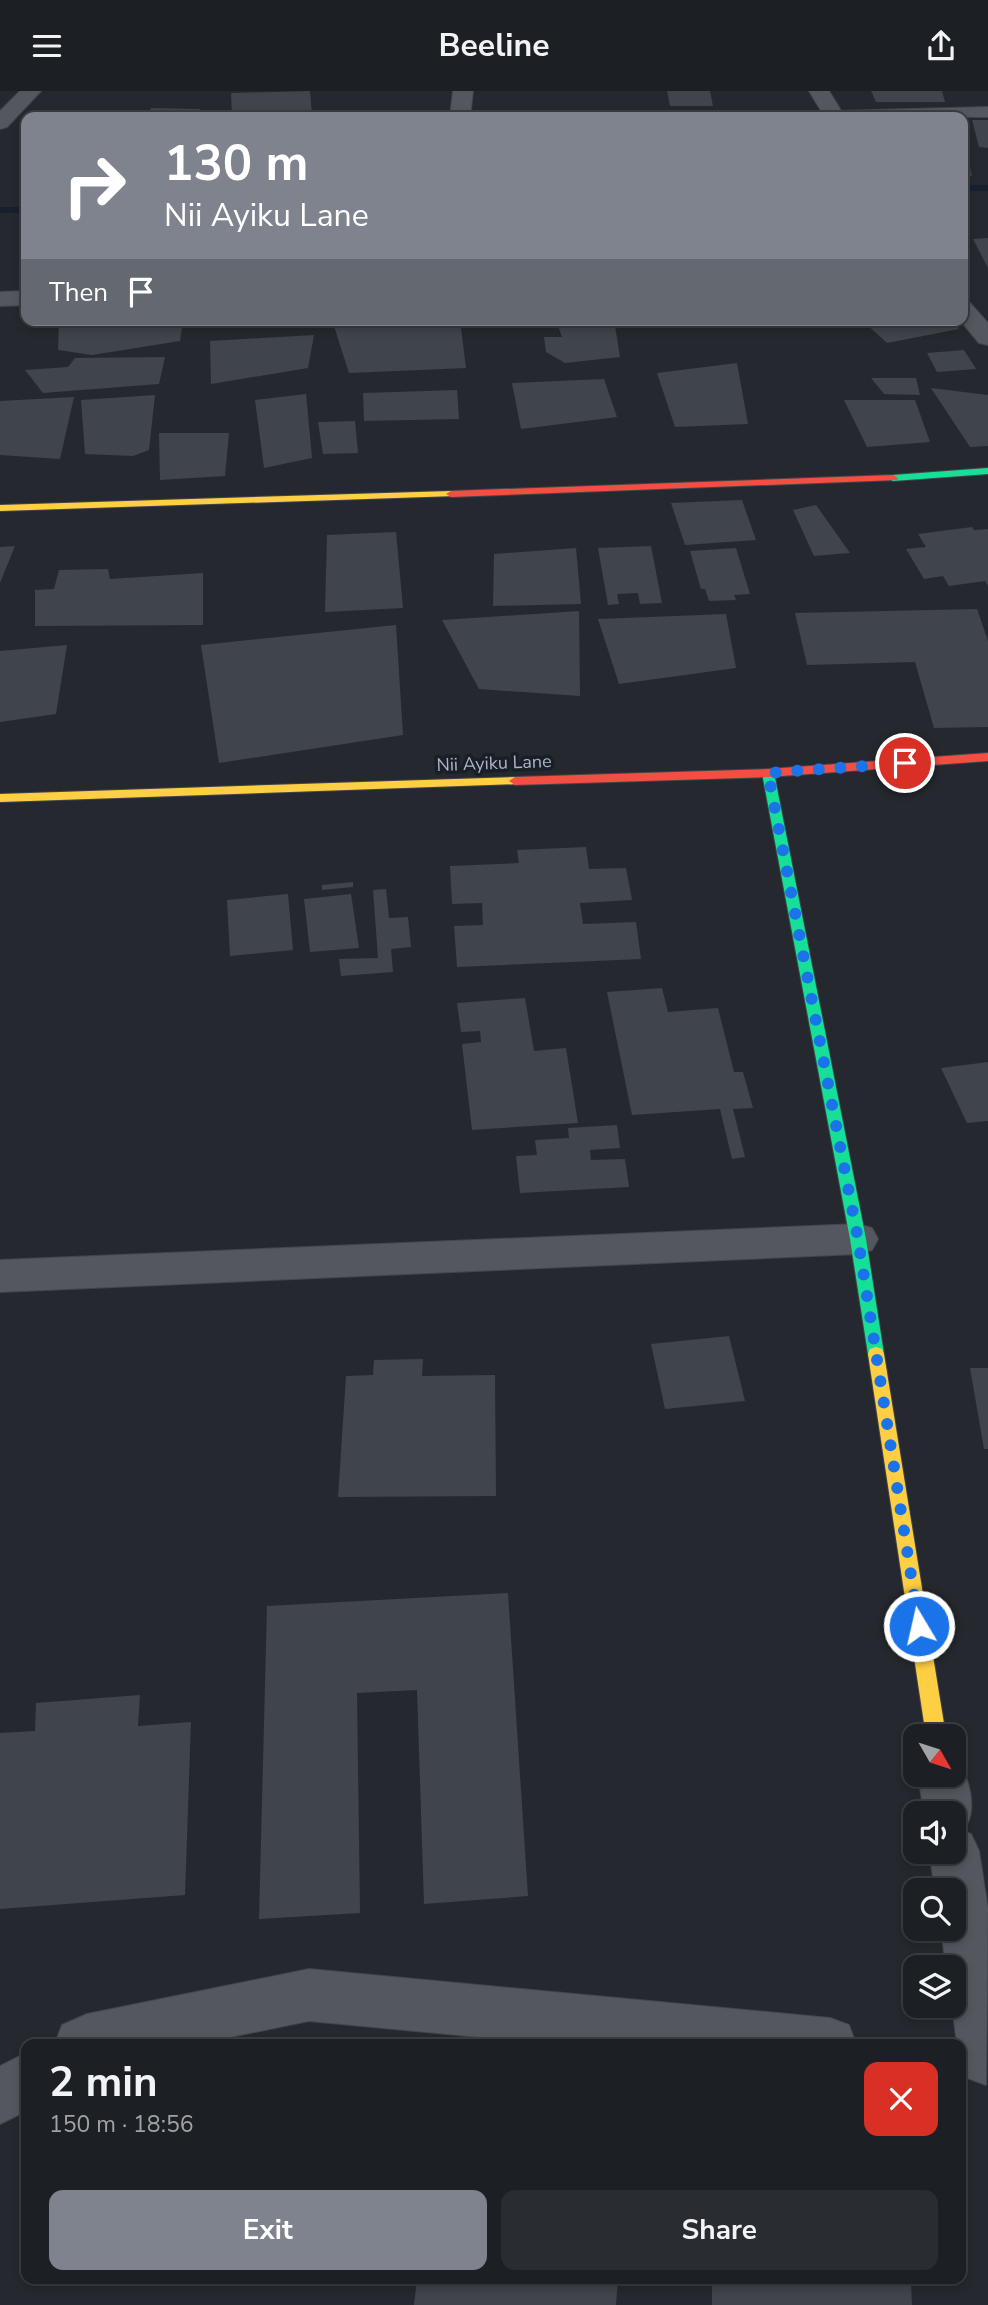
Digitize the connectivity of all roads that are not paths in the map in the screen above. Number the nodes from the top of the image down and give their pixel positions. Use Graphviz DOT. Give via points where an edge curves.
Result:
graph roads {
  1 [pos="31,91"];
  2 [pos="463,91"];
  3 [pos="819,91"];
  4 [pos="461,112"];
  5 [pos="831,112"];
  6 [pos="988,112"];
  7 [pos="968,113"];
  8 [pos="0,123"];
  9 [pos="0,299"];
  10 [pos="21,299"];
  11 [pos="968,315"];
  12 [pos="988,338"];
  13 [pos="988,471"];
  14 [pos="0,508"];
  15 [pos="988,757"];
  16 [pos="768,773"];
  17 [pos="0,799"];
  18 [pos="858,1239"];
  19 [pos="0,1276"];
  20 [pos="934,1724"];
  21 [pos="956,1864"];
  22 [pos="92,2039"];
  23 [pos="777,2039"];
  24 [pos="978,2058"];
  25 [pos="21,2083"];
  26 [pos="0,2097"];
  1 -- 8 [label="street"];
  2 -- 4 [label="street"];
  3 -- 5 [label="street"];
  6 -- 7 [label="lane"];
  9 -- 10 [label="street"];
  11 -- 12 [label="street"];
  13 -- 14 [label="street" via="830,483"];
  15 -- 16 [label="street, Nii Ayiku Lane"];
  16 -- 17 [label="street, Nii Ayiku Lane"];
  16 -- 18 [label="street"];
  18 -- 19 [label="street"];
  18 -- 20 [label="street"];
  21 -- 24 [label="street"];
  22 -- 23 [label="street" via="309,1995"];
  25 -- 26 [label="street"];
}
